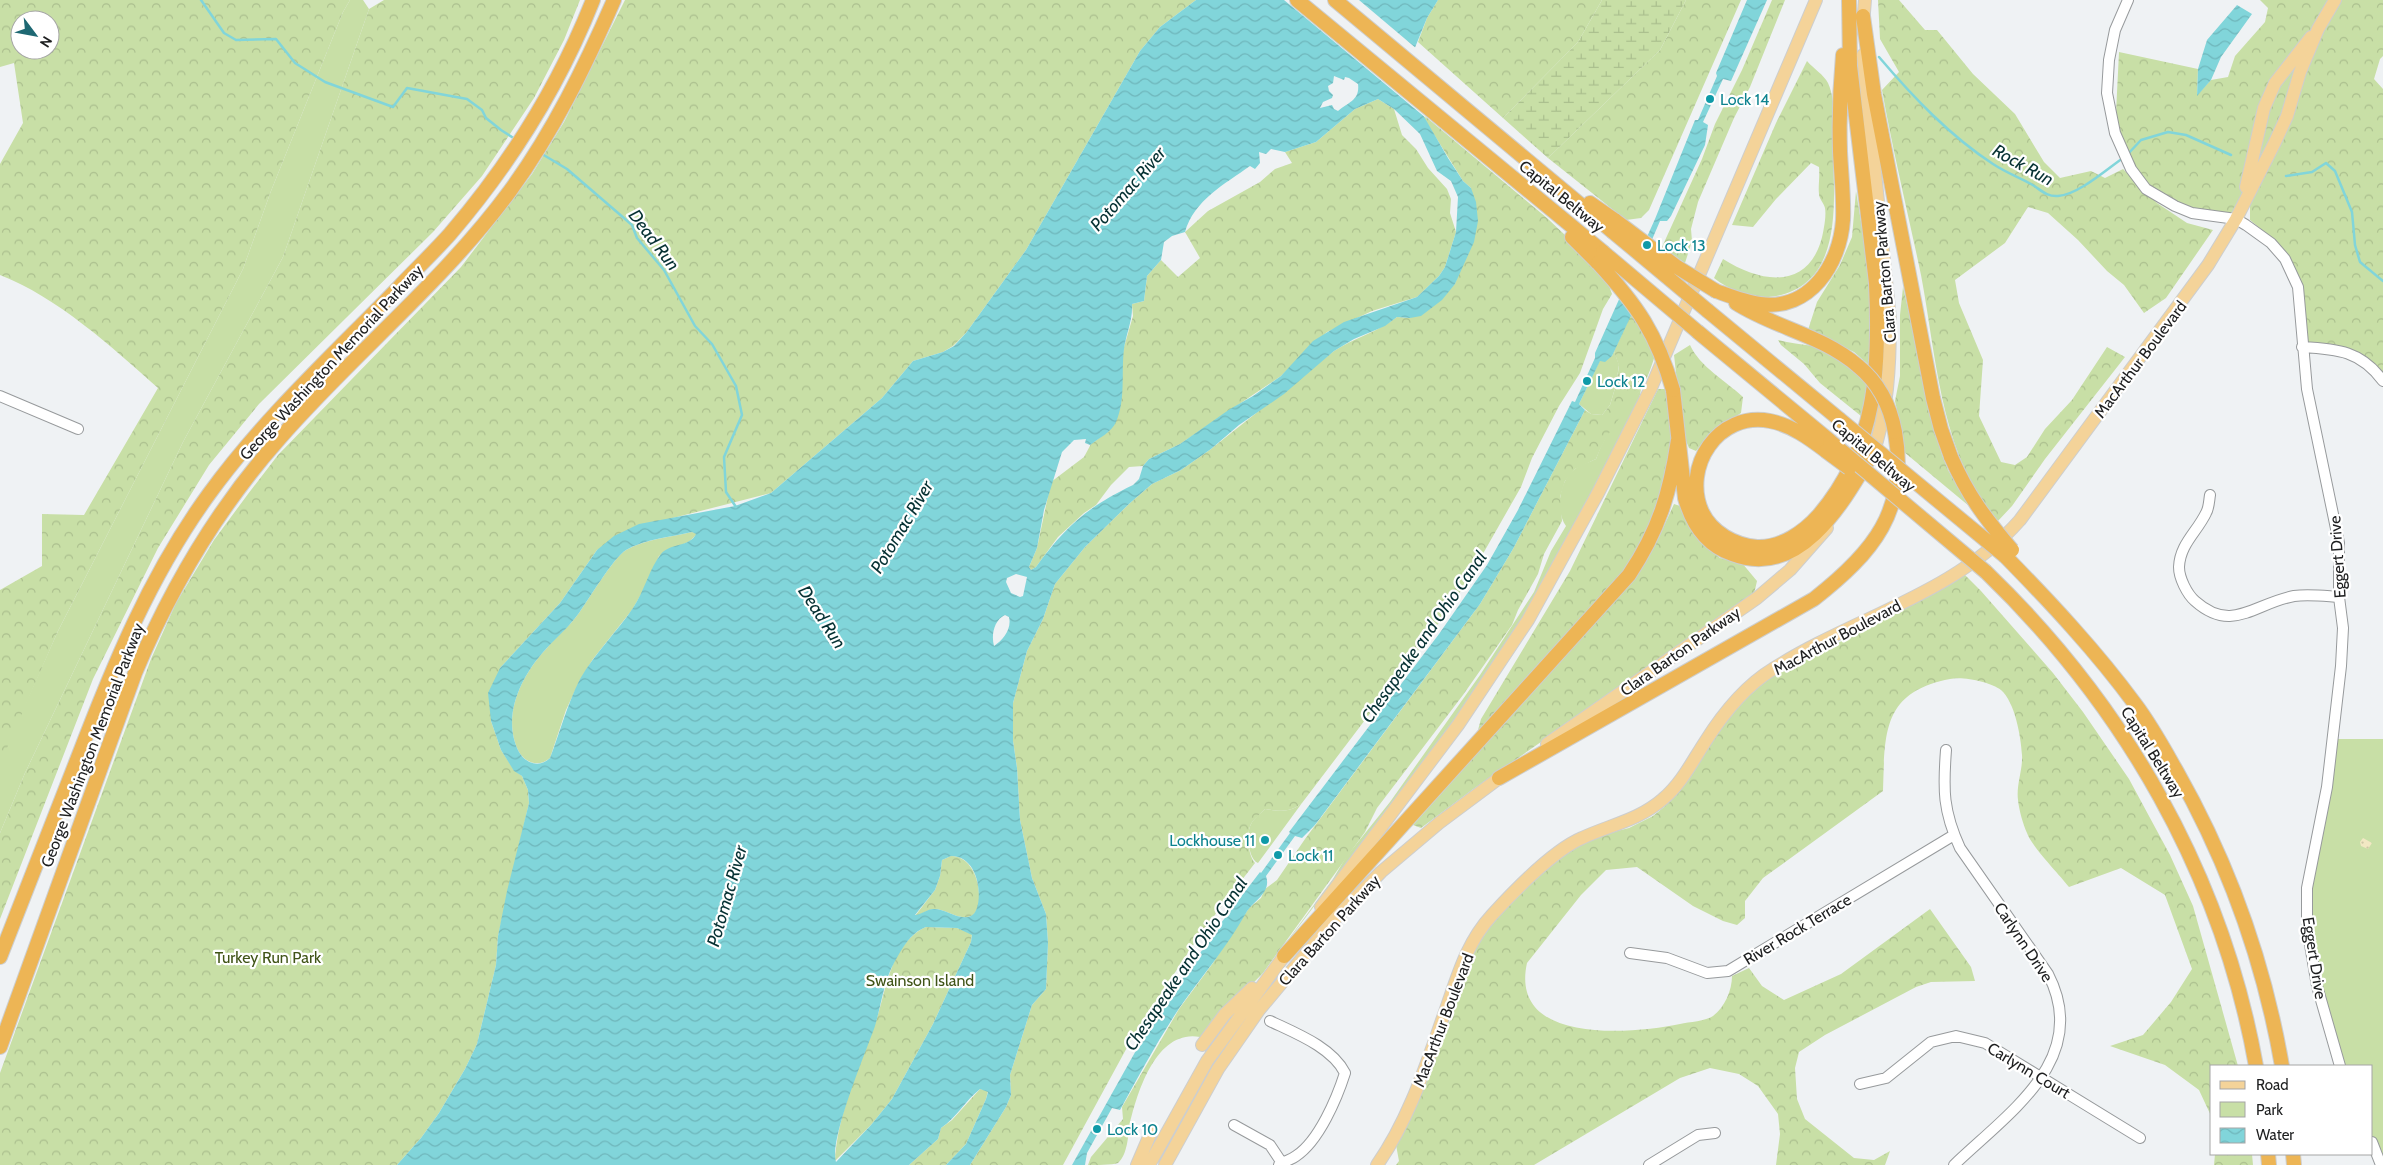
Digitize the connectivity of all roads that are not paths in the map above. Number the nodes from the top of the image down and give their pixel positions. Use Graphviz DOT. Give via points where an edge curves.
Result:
graph roads {
  1 [pos="593,0"];
  2 [pos="614,0"];
  3 [pos="1297,0"];
  4 [pos="1335,0"];
  5 [pos="1816,0"];
  6 [pos="1848,0"];
  7 [pos="1865,0"];
  8 [pos="2128,0"];
  9 [pos="2335,0"];
  10 [pos="1863,16"];
  11 [pos="2318,29"];
  12 [pos="2243,201"];
  13 [pos="2236,219"];
  14 [pos="1614,226"];
  15 [pos="1600,257"];
  16 [pos="1716,290"];
  17 [pos="2302,346"];
  18 [pos="2383,381"];
  19 [pos="0,396"];
  20 [pos="78,429"];
  21 [pos="1678,440"];
  22 [pos="1828,446"];
  23 [pos="1874,452"];
  24 [pos="2210,495"];
  25 [pos="2008,553"];
  26 [pos="2339,597"];
  27 [pos="1946,750"];
  28 [pos="1498,778"];
  29 [pos="1954,835"];
  30 [pos="1630,953"];
  31 [pos="1284,956"];
  32 [pos="0,957"];
  33 [pos="1270,1021"];
  34 [pos="1202,1045"];
  35 [pos="0,1047"];
  36 [pos="2256,1065"];
  37 [pos="2282,1065"];
  38 [pos="2340,1065"];
  39 [pos="2042,1078"];
  40 [pos="1860,1084"];
  41 [pos="1234,1124"];
  42 [pos="1152,1130"];
  43 [pos="1715,1133"];
  44 [pos="2140,1138"];
  45 [pos="2373,1145"];
  46 [pos="1281,1164"];
  47 [pos="1137,1165"];
  48 [pos="1149,1165"];
  49 [pos="1165,1165"];
  50 [pos="1377,1165"];
  51 [pos="1649,1165"];
  52 [pos="1954,1165"];
  53 [pos="2381,1165"];
  1 -- 32 [label="highway, George Washington Memorial Parkway" via="553,87 494,179 449,235 246,448 164,564 135,618 105,687"];
  2 -- 35 [label="highway, George Washington Memorial Parkway" via="567,100 510,190 452,259 280,437 233,495 174,588 135,673"];
  3 -- 15 [label="highway, Capital Beltway" via="1514,180"];
  4 -- 14 [label="highway, Capital Beltway" via="1530,162"];
  5 -- 31 [label="main road, Clara Barton Parkway" via="1651,388 1598,494 1532,612 1458,725"];
  6 -- 16 [label="highway" via="1840,110 1843,219 1833,260 1819,283 1785,303 1760,304"];
  6 -- 22 [label="highway" via="1850,66 1878,318 1876,378 1866,429 1853,464 1834,496 1814,520 1790,539 1762,547 1749,546 1722,535 1703,513 1696,484 1697,470 1711,443 1731,425 1769,420"];
  7 -- 10 [label="main road, Clara Barton Parkway"];
  8 -- 13 [label="street, Eggert Drive" via="2115,30 2109,60 2107,93 2119,145 2146,189 2192,213"];
  9 -- 11 [label="main road, MacArthur Boulevard"];
  10 -- 23 [label="main road, Clara Barton Parkway" via="1864,85 1890,319 1886,397"];
  10 -- 25 [label="highway, bridge" via="1874,94 1941,429 1963,486"];
  11 -- 12 [label="main road, MacArthur Boulevard" via="2300,72 2287,116"];
  11 -- 12 [label="main road, MacArthur Boulevard" via="2275,84 2264,108"];
  12 -- 13 [label="main road, MacArthur Boulevard"];
  13 -- 17 [label="street, Eggert Drive" via="2271,243 2292,270 2301,306"];
  13 -- 50 [label="main road, MacArthur Boulevard" via="2183,302 2020,520 2000,542 1956,574 1872,619 1798,653 1770,671 1726,713 1680,781 1663,800 1633,820 1564,848 1492,915 1464,958 1413,1099"];
  14 -- 16 [label="highway, bridge"];
  14 -- 25 [label="highway, Capital Beltway, bridge" via="1708,311"];
  15 -- 21 [label="highway, bridge" via="1648,325 1663,358 1673,390"];
  15 -- 22 [label="highway, Capital Beltway, bridge" via="1698,332"];
  16 -- 28 [label="highway, bridge" via="1746,310 1833,347 1873,380 1881,390 1895,432 1899,468 1892,508 1876,539 1850,569 1814,599"];
  17 -- 18 [label="street" via="2348,352 2374,369"];
  17 -- 26 [label="street, Eggert Drive" via="2307,389 2337,526"];
  19 -- 20 [label="street"];
  21 -- 23 [label="highway" via="1685,498 1695,524 1717,547 1755,560 1779,557 1807,540 1843,502"];
  21 -- 31 [label="highway" via="1663,513 1649,544 1629,575"];
  22 -- 36 [label="highway, Capital Beltway, bridge" via="1986,572 2081,675 2143,765 2200,875 2237,982"];
  23 -- 28 [label="main road, Clara Barton Parkway" via="1846,504 1790,570 1757,598"];
  24 -- 26 [label="street" via="2207,512 2181,554 2179,569 2191,597 2205,610 2221,616 2241,616 2292,596"];
  25 -- 37 [label="highway, Capital Beltway" via="2101,659 2136,705 2195,804 2226,869 2246,923 2263,977"];
  26 -- 38 [label="street, Eggert Drive" via="2343,628 2341,666 2327,787 2307,888 2307,927 2317,986"];
  27 -- 29 [label="street, Carlynn Drive" via="1945,806"];
  28 -- 49 [label="main road, Clara Barton Parkway" via="1439,822 1381,872 1334,920 1259,1010 1218,1069"];
  29 -- 30 [label="street, River Rock Terrace" via="1728,971 1706,973 1667,958"];
  29 -- 39 [label="street, Carlynn Drive" via="2054,987 2060,1008 2061,1032 2053,1060"];
  31 -- 34 [label="main road" via="1225,1014"];
  31 -- 48 [label="main road, Clara Barton Parkway" via="1207,1061"];
  33 -- 46 [label="street" via="1319,1048 1340,1063 1344,1073 1338,1095 1314,1138 1297,1156"];
  39 -- 40 [label="street, Carlynn Court" via="1984,1043 1956,1036 1931,1042 1886,1078"];
  39 -- 44 [label="street, Carlynn Court"];
  39 -- 52 [label="street, Carlynn Drive"];
  41 -- 46 [label="street" via="1270,1145"];
  42 -- 47 [label="main road"];
  43 -- 51 [label="street" via="1698,1135"];
  45 -- 53 [label="street"];
}
